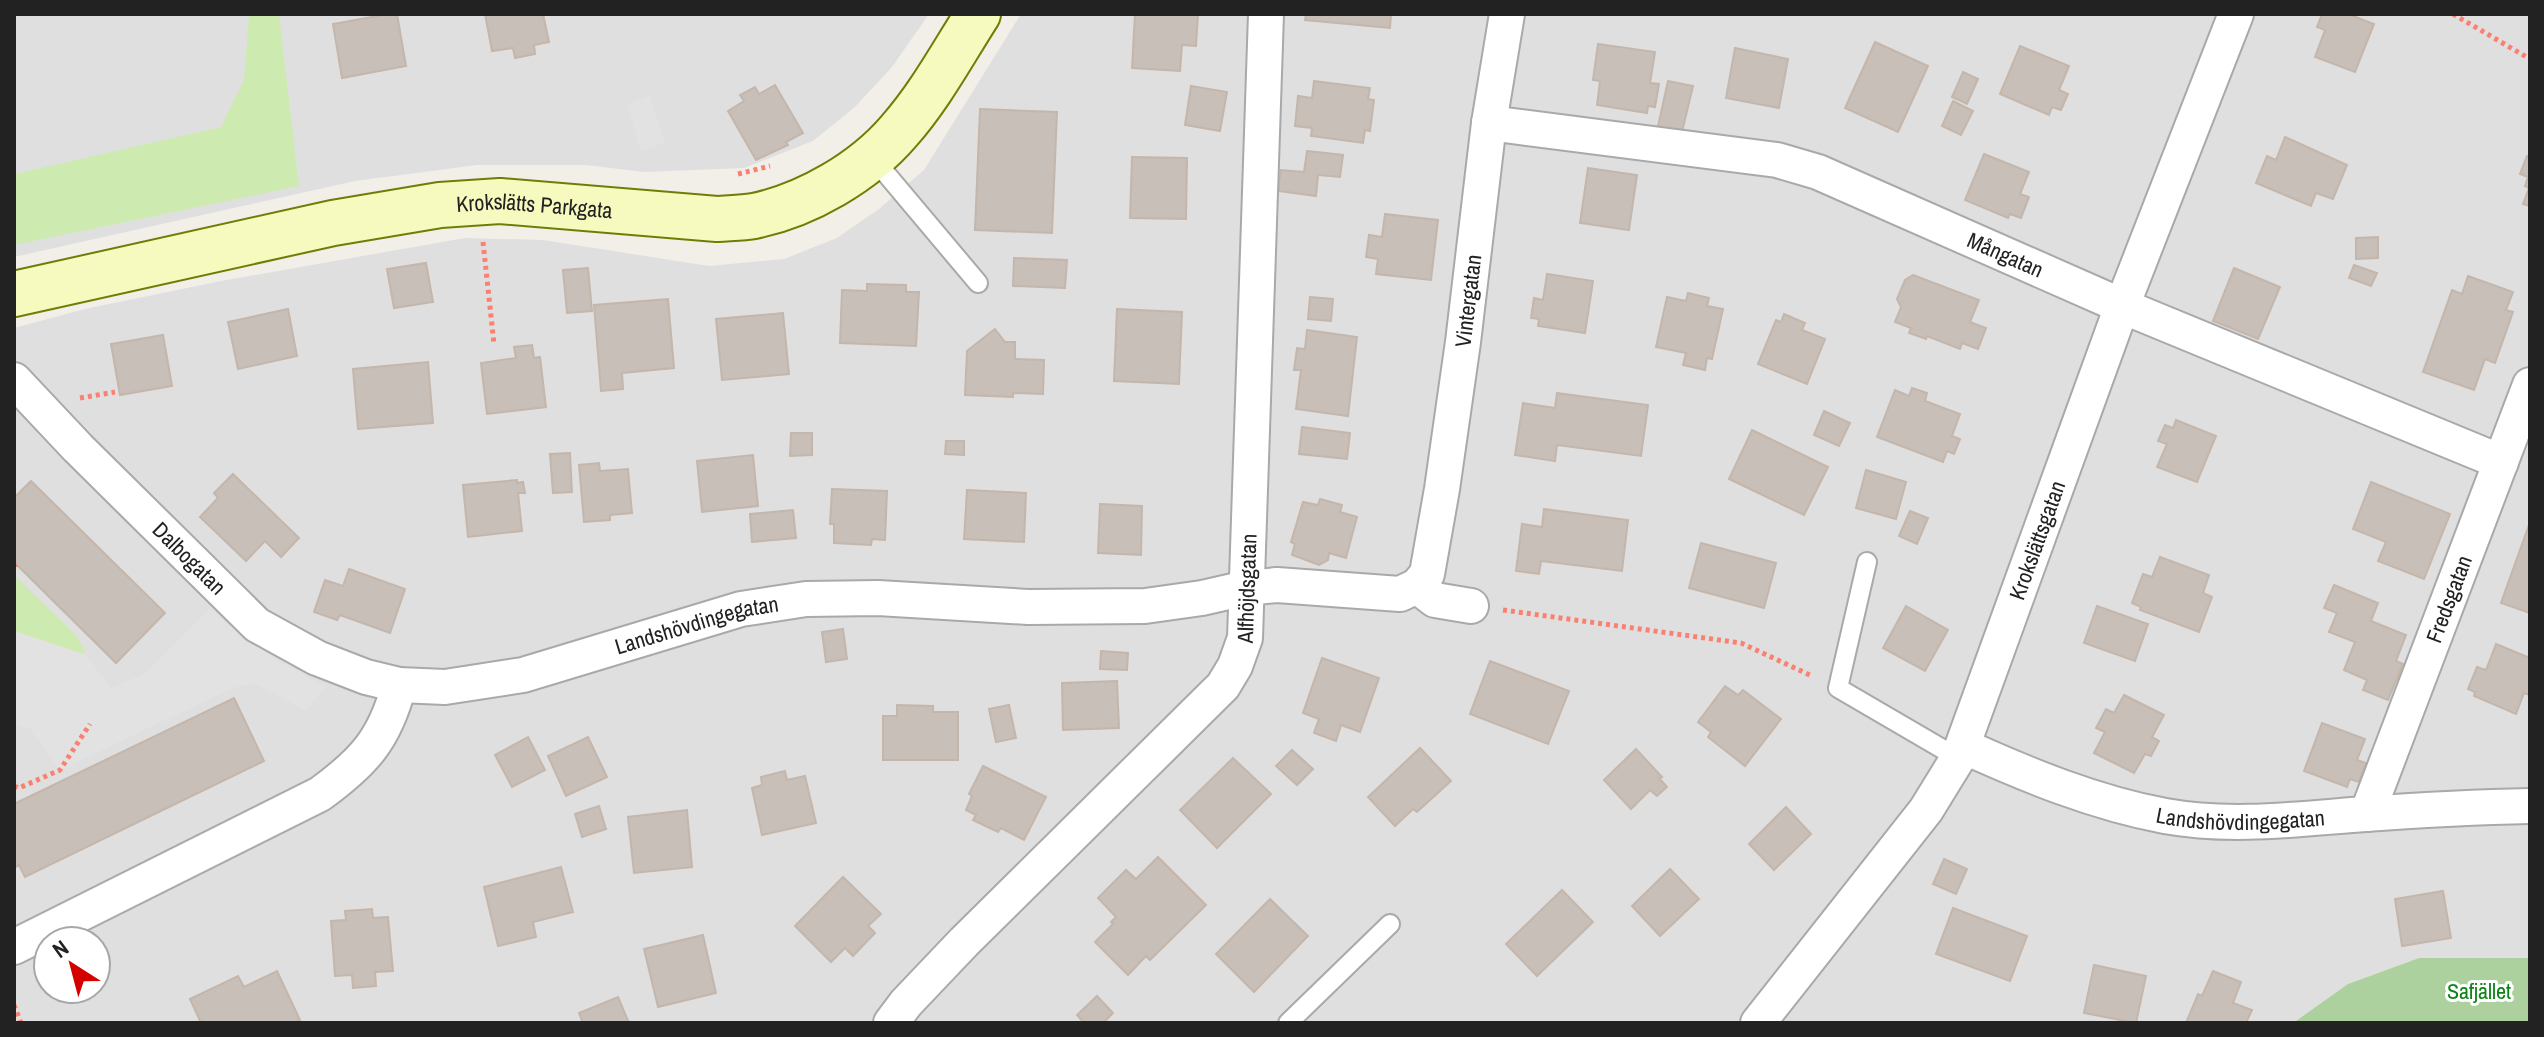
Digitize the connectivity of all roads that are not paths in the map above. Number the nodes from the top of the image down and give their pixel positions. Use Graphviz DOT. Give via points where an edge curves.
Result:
graph roads {
  1 [pos="978,14"];
  2 [pos="1266,14"];
  3 [pos="1507,14"];
  4 [pos="2236,14"];
  5 [pos="1489,123"];
  6 [pos="872,157"];
  7 [pos="978,283"];
  8 [pos="14,294"];
  9 [pos="2122,306"];
  10 [pos="14,380"];
  11 [pos="2530,385"];
  12 [pos="2501,462"];
  13 [pos="1867,562"];
  14 [pos="1417,586"];
  15 [pos="1246,588"];
  16 [pos="1471,606"];
  17 [pos="399,685"];
  18 [pos="1960,752"];
  19 [pos="2530,806"];
  20 [pos="2367,814"];
  21 [pos="1390,924"];
  22 [pos="14,947"];
  23 [pos="891,1023"];
  24 [pos="1288,1023"];
  25 [pos="1758,1023"];
  1 -- 6 [label="street, Krokslätts Parkgata" via="899,132"];
  2 -- 15 [label="street, Alfhöjdsgatan"];
  3 -- 5 [label="street, Vintergatan"];
  4 -- 9 [label="street, Krokslättsgatan"];
  5 -- 9 [label="street, Mångatan" via="1777,160 1818,172"];
  5 -- 14 [label="street, Vintergatan" via="1442,489 1427,574"];
  6 -- 7 [label="lane"];
  6 -- 8 [label="street, Krokslätts Parkgata" via="833,185 752,216 666,216 500,201 440,205 333,223"];
  9 -- 12 [label="street, Mångatan"];
  9 -- 18 [label="street, Krokslättsgatan"];
  10 -- 17 [label="street, Dalbogatan" via="257,625 317,658"];
  11 -- 12 [label="street, Fredsgatan"];
  12 -- 20 [label="street, Fredsgatan"];
  13 -- 18 [label="lane, Landshövdingegatan" via="1838,688"];
  14 -- 15 [label="street, Landshövdingegatan" via="1400,594 1277,585"];
  14 -- 16 [label="street" via="1435,600"];
  15 -- 17 [label="street, Landshövdingegatan" via="1145,606 806,599 741,609 523,675 445,687"];
  15 -- 23 [label="street, Alfhöjdsgatan" via="1245,638 1223,686 964,942"];
  17 -- 22 [label="street" via="391,716 376,742 348,774 320,794"];
  18 -- 20 [label="street, Landshövdingegatan" via="2166,816 2267,823"];
  18 -- 25 [label="street, Krokslättsgatan" via="1926,810"];
  19 -- 20 [label="street, Landshövdingegatan"];
  21 -- 24 [label="lane"];
}
